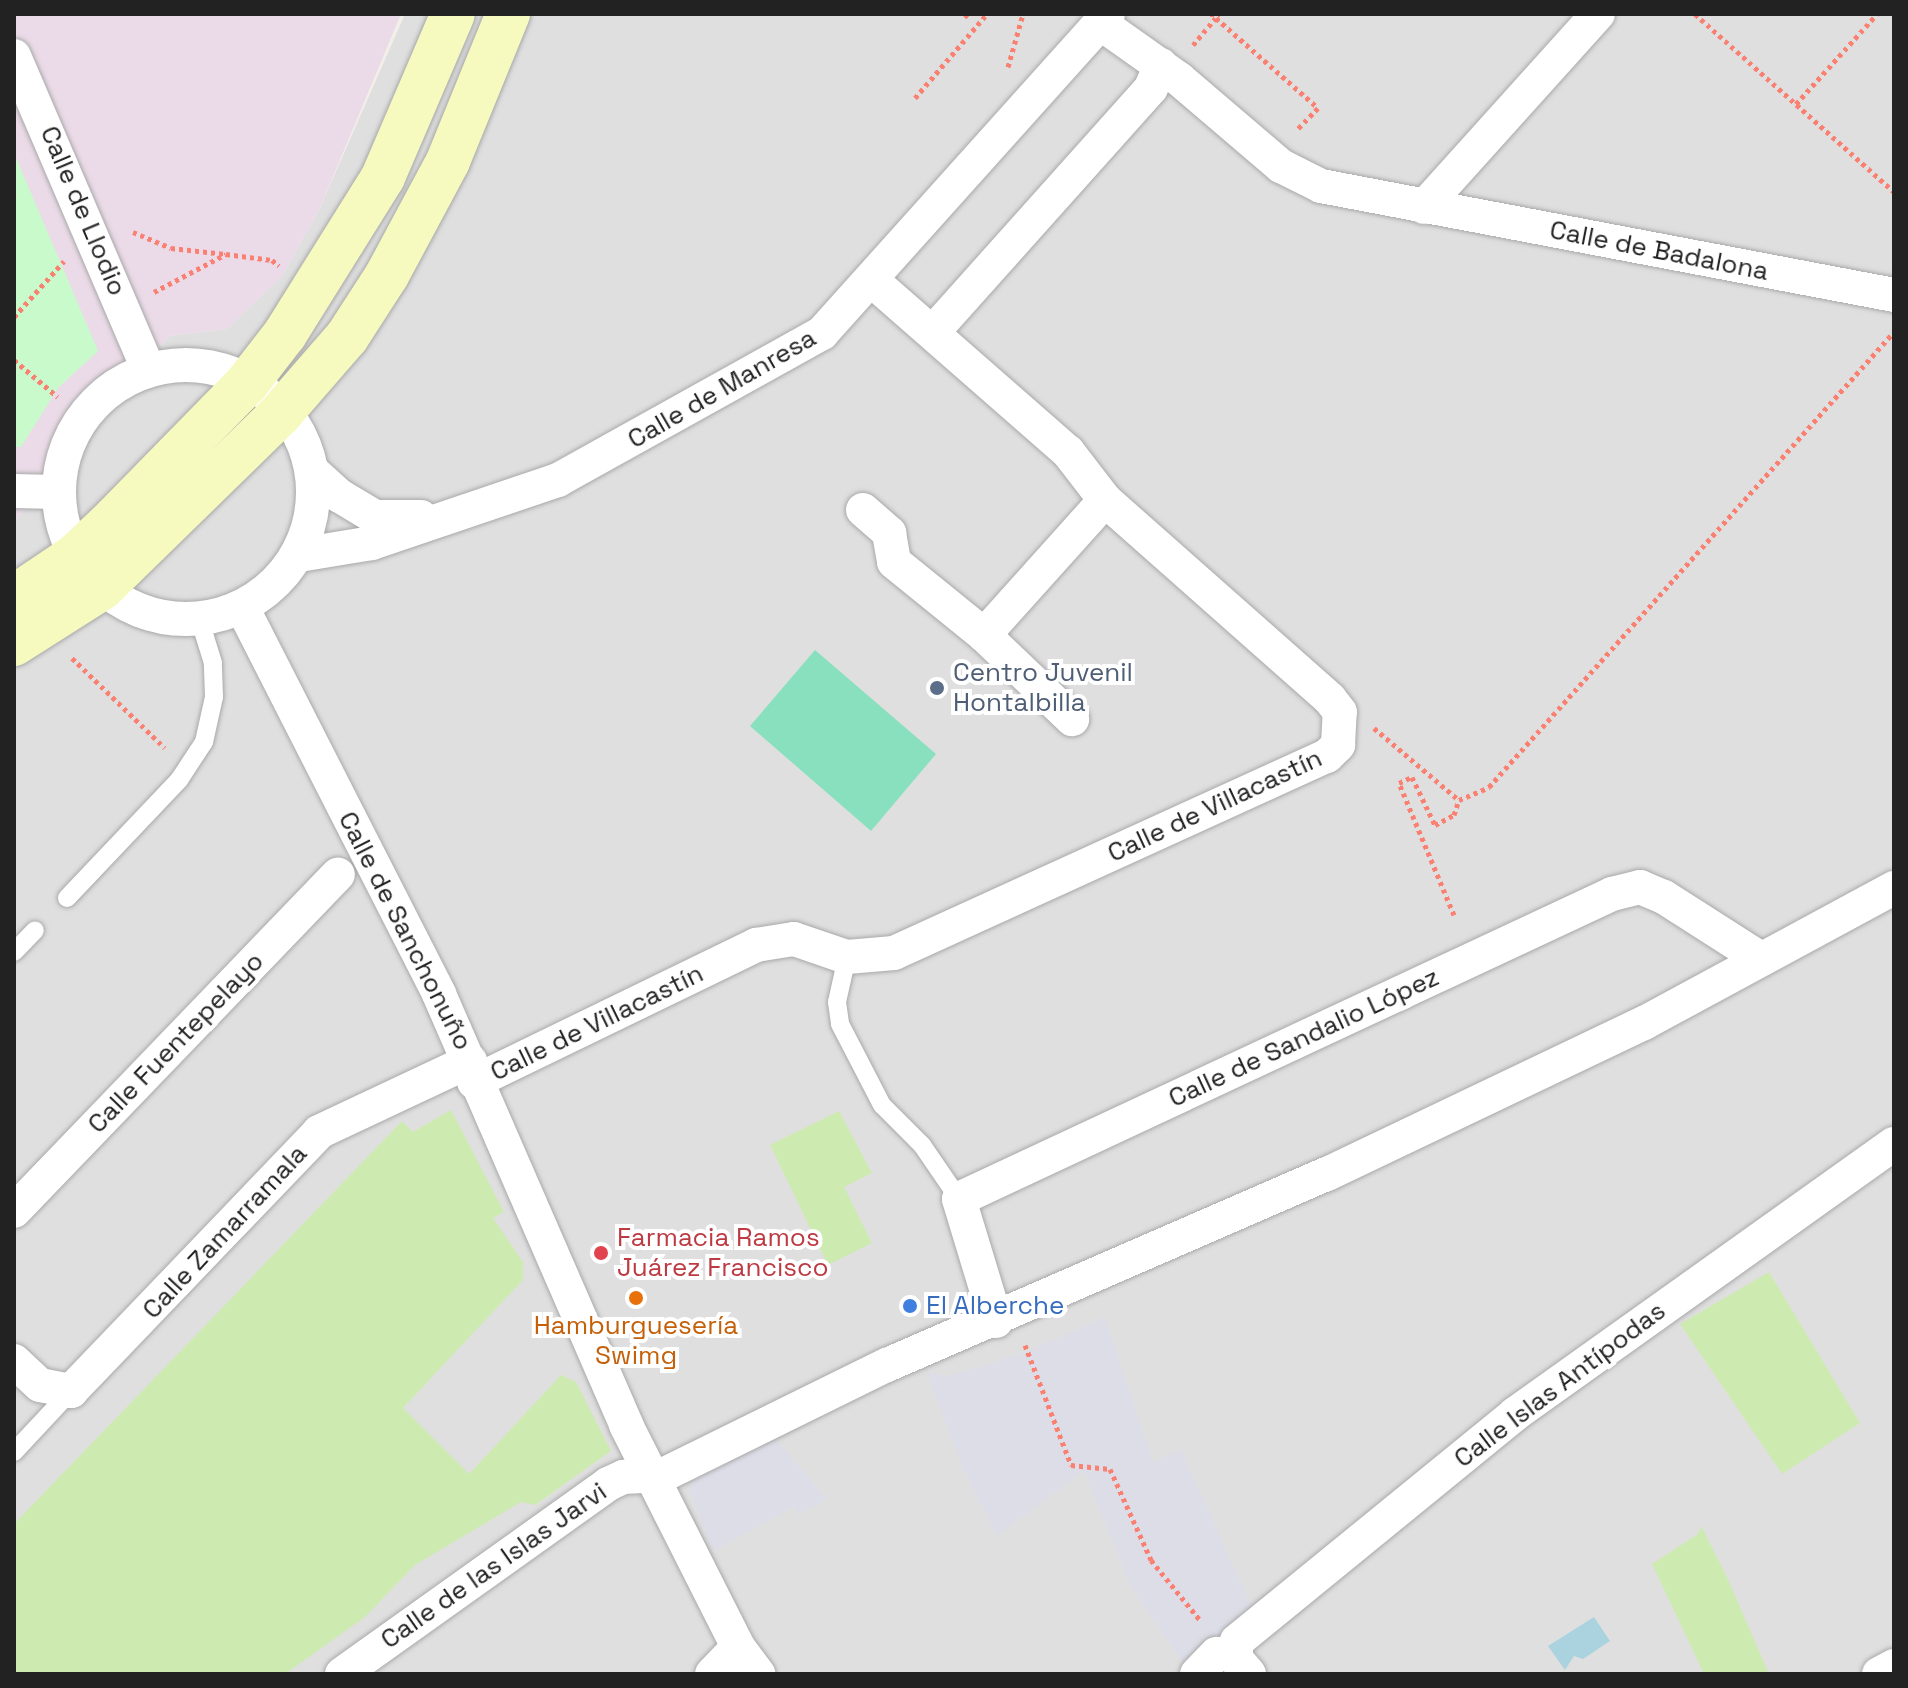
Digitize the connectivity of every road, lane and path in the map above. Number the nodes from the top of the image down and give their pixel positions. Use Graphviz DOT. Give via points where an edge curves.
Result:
graph roads {
  1 [pos="453,14"];
  2 [pos="508,14"];
  3 [pos="987,14"];
  4 [pos="1023,14"];
  5 [pos="1598,14"];
  6 [pos="1695,14"];
  7 [pos="1877,14"];
  8 [pos="1215,15"];
  9 [pos="1104,19"];
  10 [pos="14,56"];
  11 [pos="1174,58"];
  12 [pos="1006,74"];
  13 [pos="915,98"];
  14 [pos="1796,104"];
  15 [pos="1289,140"];
  16 [pos="1894,192"];
  17 [pos="1424,207"];
  18 [pos="133,232"];
  19 [pos="226,254"];
  20 [pos="67,257"];
  21 [pos="291,275"];
  22 [pos="873,281"];
  23 [pos="153,292"];
  24 [pos="1894,295"];
  25 [pos="14,317"];
  26 [pos="933,332"];
  27 [pos="1894,332"];
  28 [pos="14,360"];
  29 [pos="148,368"];
  30 [pos="247,383"];
  31 [pos="58,397"];
  32 [pos="283,410"];
  33 [pos="313,472"];
  34 [pos="14,491"];
  35 [pos="58,492"];
  36 [pos="1105,500"];
  37 [pos="863,510"];
  38 [pos="449,517"];
  39 [pos="299,555"];
  40 [pos="89,572"];
  41 [pos="14,597"];
  42 [pos="243,609"];
  43 [pos="200,621"];
  44 [pos="984,635"];
  45 [pos="14,644"];
  46 [pos="71,658"];
  47 [pos="1072,719"];
  48 [pos="1369,728"];
  49 [pos="166,758"];
  50 [pos="1459,800"];
  51 [pos="338,874"];
  52 [pos="1894,888"];
  53 [pos="67,898"];
  54 [pos="1454,915"];
  55 [pos="35,930"];
  56 [pos="14,952"];
  57 [pos="847,957"];
  58 [pos="1761,959"];
  59 [pos="472,1072"];
  60 [pos="1890,1157"];
  61 [pos="959,1199"];
  62 [pos="14,1211"];
  63 [pos="996,1321"];
  64 [pos="1025,1345"];
  65 [pos="14,1361"];
  66 [pos="71,1391"];
  67 [pos="14,1452"];
  68 [pos="653,1478"];
  69 [pos="1214,1650"];
  70 [pos="748,1661"];
  71 [pos="1894,1666"];
  72 [pos="342,1674"];
  73 [pos="712,1674"];
  74 [pos="1249,1674"];
  75 [pos="1879,1674"];
  1 -- 30 [label="main road" via="406,131 357,225"];
  2 -- 32 [label="main road" via="448,161 387,275 347,337"];
  3 -- 13 [label="path"];
  4 -- 12 [label="path"];
  5 -- 17 [label="street"];
  6 -- 14 [label="path"];
  7 -- 14 [label="path"];
  8 -- 11 [label="path"];
  8 -- 15 [label="path" via="1318,108"];
  9 -- 11 [label="street, Calle de Badalona"];
  9 -- 22 [label="street, Calle de Manresa"];
  10 -- 29 [label="street, Calle de Llodio"];
  11 -- 17 [label="street, Calle de Badalona" via="1281,166 1321,186"];
  11 -- 26 [label="street"];
  14 -- 16 [label="path"];
  17 -- 24 [label="street, Calle de Badalona"];
  18 -- 19 [label="path" via="171,248"];
  19 -- 21 [label="path" via="272,260"];
  19 -- 23 [label="path"];
  20 -- 25 [label="path"];
  22 -- 26 [label="street, Calle de Villacastín"];
  22 -- 38 [label="street, Calle de Manresa" via="822,333 597,460 519,496"];
  26 -- 36 [label="street, Calle de Villacastín" via="1068,452"];
  27 -- 50 [label="path" via="1489,787"];
  28 -- 31 [label="path"];
  29 -- 30 [label="street" via="190,365 227,371"];
  29 -- 35 [label="street" via="119,382 78,422 65,448"];
  30 -- 32 [label="street"];
  30 -- 40 [label="main road"];
  32 -- 33 [label="street" via="307,446"];
  32 -- 40 [label="main road"];
  33 -- 38 [label="street" via="375,517"];
  33 -- 39 [label="street" via="312,514"];
  34 -- 35 [label="street"];
  35 -- 40 [label="street"];
  36 -- 44 [label="street"];
  36 -- 57 [label="street, Calle de Villacastín" via="1330,699 1340,712 1338,745 1327,756 894,953"];
  37 -- 44 [label="street" via="889,533 894,562"];
  38 -- 39 [label="street" via="372,543"];
  39 -- 42 [label="street" via="265,595"];
  40 -- 41 [label="main road"];
  40 -- 43 [label="street" via="159,615"];
  40 -- 45 [label="main road"];
  42 -- 43 [label="street"];
  42 -- 59 [label="street, Calle de Sanchonuño"];
  43 -- 53 [label="lane" via="213,663 214,697 204,742 179,780"];
  44 -- 47 [label="street"];
  46 -- 49 [label="path" via="167,750"];
  48 -- 50 [label="path" via="1379,729"];
  50 -- 54 [label="path" via="1454,815 1435,825 1412,777 1399,783"];
  51 -- 62 [label="street, Calle Fuentepelayo"];
  52 -- 58 [label="street"];
  55 -- 56 [label="lane"];
  57 -- 59 [label="street, Calle de Villacastín" via="794,939 756,945"];
  57 -- 61 [label="lane" via="837,1002 840,1024 882,1105 922,1145"];
  58 -- 61 [label="street, Calle de Sandalio López" via="1664,897 1640,887 1612,894"];
  58 -- 63 [label="street" via="1644,1023 1356,1160"];
  59 -- 66 [label="street, Calle Zamarramala" via="319,1132"];
  59 -- 68 [label="street, Calle de Sanchonuño"];
  60 -- 69 [label="street, Calle Islas Antípodas" via="1515,1414"];
  61 -- 63 [label="street"];
  63 -- 68 [label="street" via="887,1365"];
  64 -- 69 [label="path" via="1071,1465 1110,1469 1151,1560"];
  65 -- 66 [label="street" via="40,1385"];
  66 -- 67 [label="lane, Calle Zamarramala"];
  68 -- 70 [label="street, Calle de Sanchonuño"];
  68 -- 72 [label="street, Calle de las Islas Jarvi" via="623,1477 608,1484"];
  69 -- 74 [label="street" via="1235,1658"];
  70 -- 73 [label="street"];
  71 -- 75 [label="street"];
}
